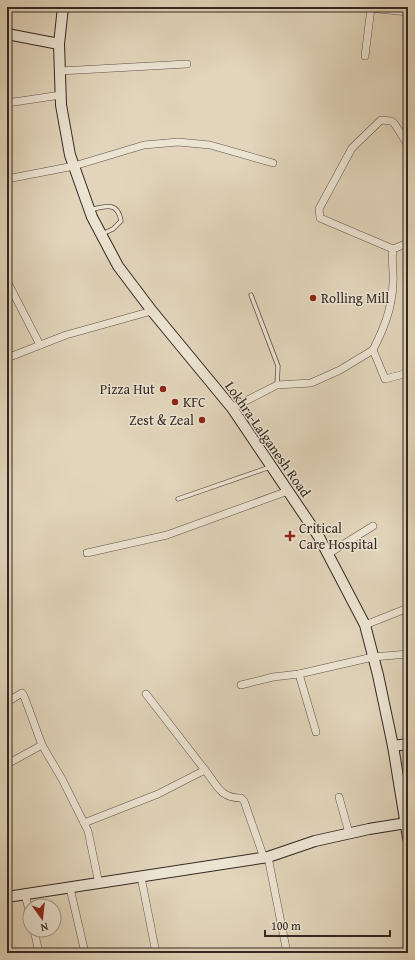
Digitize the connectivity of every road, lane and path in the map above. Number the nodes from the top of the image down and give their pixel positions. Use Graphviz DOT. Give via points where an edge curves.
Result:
graph roads {
  1 [pos="63,7"];
  2 [pos="359,7"];
  3 [pos="371,8"];
  4 [pos="408,12"];
  5 [pos="7,34"];
  6 [pos="58,44"];
  7 [pos="365,56"];
  8 [pos="187,64"];
  9 [pos="60,71"];
  10 [pos="61,95"];
  11 [pos="7,103"];
  12 [pos="408,146"];
  13 [pos="274,163"];
  14 [pos="74,166"];
  15 [pos="7,179"];
  16 [pos="89,210"];
  17 [pos="101,234"];
  18 [pos="408,243"];
  19 [pos="393,249"];
  20 [pos="7,281"];
  21 [pos="251,295"];
  22 [pos="152,311"];
  23 [pos="40,345"];
  24 [pos="373,350"];
  25 [pos="7,358"];
  26 [pos="408,374"];
  27 [pos="277,385"];
  28 [pos="232,408"];
  29 [pos="271,466"];
  30 [pos="288,491"];
  31 [pos="178,499"];
  32 [pos="374,526"];
  33 [pos="87,553"];
  34 [pos="328,554"];
  35 [pos="408,608"];
  36 [pos="365,625"];
  37 [pos="408,654"];
  38 [pos="373,657"];
  39 [pos="299,674"];
  40 [pos="241,685"];
  41 [pos="146,694"];
  42 [pos="7,702"];
  43 [pos="316,732"];
  44 [pos="42,744"];
  45 [pos="408,744"];
  46 [pos="393,746"];
  47 [pos="7,764"];
  48 [pos="205,770"];
  49 [pos="339,796"];
  50 [pos="406,823"];
  51 [pos="84,824"];
  52 [pos="349,833"];
  53 [pos="408,838"];
  54 [pos="266,858"];
  55 [pos="141,877"];
  56 [pos="99,884"];
  57 [pos="70,888"];
  58 [pos="25,894"];
  59 [pos="7,897"];
  60 [pos="26,898"];
  61 [pos="36,938"];
  62 [pos="39,953"];
  63 [pos="85,953"];
  64 [pos="156,953"];
  65 [pos="287,953"];
  1 -- 6 [label="main road, Lokhra-Lalganesh Road"];
  2 -- 3 [label="street"];
  3 -- 4 [label="street"];
  3 -- 7 [label="street"];
  5 -- 6 [label="main road"];
  6 -- 9 [label="main road, Lokhra-Lalganesh Road"];
  8 -- 9 [label="street"];
  9 -- 10 [label="main road, Lokhra-Lalganesh Road"];
  10 -- 11 [label="street"];
  10 -- 14 [label="main road, Lokhra-Lalganesh Road"];
  12 -- 19 [label="street" via="394,123 381,120 352,148 319,209 320,218"];
  13 -- 14 [label="street" via="210,145 178,142 144,145"];
  14 -- 15 [label="street"];
  14 -- 16 [label="main road, Lokhra-Lalganesh Road"];
  16 -- 17 [label="main road, Lokhra-Lalganesh Road"];
  16 -- 17 [label="lane" via="111,206 120,214 121,221"];
  17 -- 22 [label="main road, Lokhra-Lalganesh Road" via="118,266"];
  18 -- 19 [label="street"];
  19 -- 24 [label="street" via="392,301 384,328"];
  20 -- 23 [label="street"];
  21 -- 27 [label="lane" via="278,366"];
  22 -- 23 [label="street" via="66,335"];
  22 -- 28 [label="main road, Lokhra-Lalganesh Road"];
  23 -- 25 [label="street"];
  24 -- 26 [label="street" via="384,379"];
  24 -- 27 [label="street" via="340,370 311,382"];
  27 -- 28 [label="street"];
  28 -- 29 [label="main road, Lokhra-Lalganesh Road"];
  29 -- 30 [label="main road, Lokhra-Lalganesh Road"];
  29 -- 31 [label="lane"];
  30 -- 33 [label="street" via="167,535"];
  30 -- 34 [label="main road, Lokhra-Lalganesh Road"];
  32 -- 34 [label="street"];
  34 -- 36 [label="main road, Lokhra-Lalganesh Road"];
  35 -- 36 [label="street"];
  36 -- 38 [label="main road, Lokhra-Lalganesh Road"];
  37 -- 38 [label="street"];
  38 -- 39 [label="street"];
  38 -- 46 [label="main road, Lokhra-Lalganesh Road"];
  39 -- 40 [label="street"];
  39 -- 43 [label="street"];
  41 -- 48 [label="street"];
  42 -- 44 [label="street" via="22,693"];
  44 -- 47 [label="street"];
  44 -- 51 [label="street"];
  45 -- 46 [label="main road"];
  46 -- 50 [label="main road, Lokhra-Lalganesh Road"];
  48 -- 51 [label="street" via="158,794"];
  48 -- 54 [label="street" via="224,794 242,798"];
  49 -- 52 [label="street"];
  50 -- 52 [label="main road"];
  50 -- 53 [label="main road, Lokhra-Lalganesh Road"];
  51 -- 56 [label="street" via="88,831"];
  52 -- 54 [label="main road" via="315,841"];
  54 -- 55 [label="main road"];
  54 -- 65 [label="street"];
  55 -- 56 [label="main road"];
  55 -- 64 [label="street"];
  56 -- 57 [label="main road"];
  57 -- 58 [label="main road"];
  57 -- 63 [label="street"];
  58 -- 59 [label="main road"];
  58 -- 60 [label="street"];
  61 -- 62 [label="street"];
}
